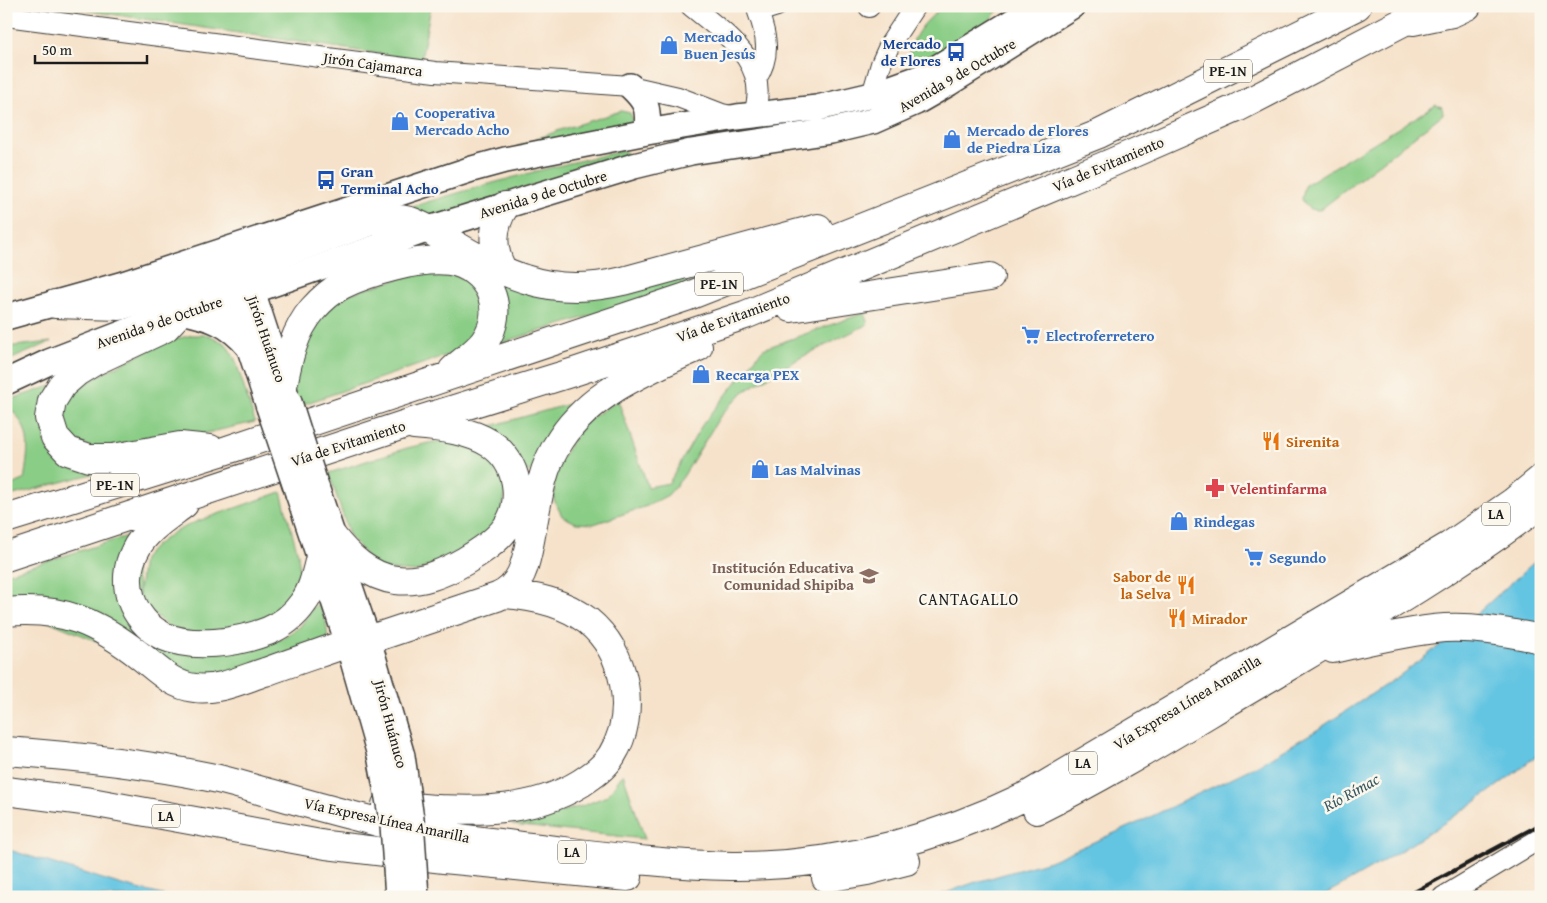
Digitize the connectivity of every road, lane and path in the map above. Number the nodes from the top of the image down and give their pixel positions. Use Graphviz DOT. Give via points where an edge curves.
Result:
graph roads {
  1 [pos="690,6"];
  2 [pos="777,6"];
  3 [pos="915,6"];
  4 [pos="1038,6"];
  5 [pos="1072,6"];
  6 [pos="1357,6"];
  7 [pos="1431,6"];
  8 [pos="1467,6"];
  9 [pos="6,16"];
  10 [pos="1401,23"];
  11 [pos="756,79"];
  12 [pos="630,86"];
  13 [pos="872,95"];
  14 [pos="745,117"];
  15 [pos="873,121"];
  16 [pos="647,132"];
  17 [pos="990,178"];
  18 [pos="372,203"];
  19 [pos="505,206"];
  20 [pos="356,226"];
  21 [pos="429,229"];
  22 [pos="502,269"];
  23 [pos="990,277"];
  24 [pos="239,286"];
  25 [pos="55,304"];
  26 [pos="6,310"];
  27 [pos="181,311"];
  28 [pos="745,315"];
  29 [pos="6,317"];
  30 [pos="250,349"];
  31 [pos="444,377"];
  32 [pos="6,382"];
  33 [pos="280,398"];
  34 [pos="403,424"];
  35 [pos="224,451"];
  36 [pos="1541,479"];
  37 [pos="200,491"];
  38 [pos="1541,504"];
  39 [pos="6,519"];
  40 [pos="326,546"];
  41 [pos="6,557"];
  42 [pos="503,594"];
  43 [pos="6,612"];
  44 [pos="1541,639"];
  45 [pos="358,642"];
  46 [pos="1306,655"];
  47 [pos="6,751"];
  48 [pos="391,755"];
  49 [pos="6,791"];
  50 [pos="319,807"];
  51 [pos="1541,838"];
  52 [pos="398,897"];
  53 [pos="416,897"];
  54 [pos="1443,897"];
  1 -- 11 [label="street" via="739,46"];
  2 -- 11 [label="street" via="758,12 767,48 762,70"];
  3 -- 13 [label="street" via="890,44"];
  4 -- 13 [label="main road, Avenida 9 de Octubre" via="922,77"];
  5 -- 15 [label="main road, Avenida 9 de Octubre" via="949,84"];
  6 -- 17 [label="highway, Vía de Evitamiento / PE-1N" via="1099,134"];
  7 -- 10 [label="highway, Vía de Evitamiento / PE-1N"];
  8 -- 10 [label="highway" via="1452,13"];
  9 -- 12 [label="street, Jirón Cajamarca" via="434,72"];
  10 -- 28 [label="highway, Vía de Evitamiento / PE-1N" via="1237,108"];
  11 -- 14 [label="street" via="759,92 757,106"];
  12 -- 14 [label="street, Jirón Cajamarca" via="678,97 722,114"];
  12 -- 16 [label="main road" via="643,98 648,115"];
  13 -- 14 [label="main road, Avenida 9 de Octubre" via="828,106"];
  13 -- 15 [label="main road"];
  14 -- 16 [label="main road, Avenida 9 de Octubre"];
  15 -- 19 [label="main road, Avenida 9 de Octubre" via="831,131 679,154"];
  16 -- 18 [label="main road, Avenida 9 de Octubre" via="505,160"];
  17 -- 22 [label="highway" via="802,233 602,286 549,286"];
  17 -- 31 [label="highway, Vía de Evitamiento / PE-1N" via="686,297"];
  18 -- 20 [label="main road"];
  18 -- 25 [label="main road, Avenida 9 de Octubre"];
  19 -- 21 [label="main road, Avenida 9 de Octubre"];
  19 -- 22 [label="highway" via="494,234 494,248"];
  20 -- 21 [label="highway" via="391,218"];
  20 -- 24 [label="highway"];
  21 -- 22 [label="highway"];
  21 -- 24 [label="main road, Avenida 9 de Octubre"];
  23 -- 28 [label="highway"];
  24 -- 25 [label="highway" via="120,306"];
  24 -- 27 [label="main road, Avenida 9 de Octubre"];
  24 -- 30 [label="main road, Jirón Huánuco"];
  24 -- 33 [label="main road, Jirón Huánuco"];
  25 -- 26 [label="street"];
  25 -- 29 [label="main road, Avenida 9 de Octubre"];
  27 -- 30 [label="main road" via="221,323 238,334"];
  27 -- 32 [label="main road, Avenida 9 de Octubre"];
  27 -- 35 [label="highway" via="165,328 77,372 62,385 52,401 49,418 55,437 68,451 89,458 113,458 180,446"];
  28 -- 34 [label="highway, Vía de Evitamiento / PE-1N"];
  28 -- 42 [label="highway" via="710,342 621,383 579,416 550,456 542,479 523,572 515,585"];
  30 -- 33 [label="main road, Jirón Huánuco"];
  31 -- 33 [label="highway" via="484,342 494,319 494,305 486,282 476,273 464,266 435,260 389,268 361,277 327,295 301,325 288,360"];
  31 -- 35 [label="highway, Vía de Evitamiento / PE-1N"];
  33 -- 40 [label="main road, Jirón Huánuco, bridge"];
  34 -- 37 [label="highway, Vía de Evitamiento / PE-1N"];
  34 -- 40 [label="highway" via="461,432 482,439 499,450 510,465 516,489 515,508 506,527 494,540 454,567 429,577 408,580 386,578 348,553"];
  35 -- 39 [label="highway, Vía de Evitamiento / PE-1N"];
  36 -- 50 [label="highway, Vía Expresa Línea Amarilla / LA" via="1449,546 1052,782 985,815 910,841 806,861 704,865 468,839"];
  37 -- 40 [label="highway" via="151,530 135,550 128,571 128,590 134,607 144,622 161,636 181,642 203,642 246,638 269,631 288,620 304,603"];
  37 -- 41 [label="highway, Vía de Evitamiento / PE-1N"];
  38 -- 46 [label="highway, Vía Expresa Línea Amarilla / LA" via="1472,554"];
  40 -- 45 [label="main road, Jirón Huánuco"];
  42 -- 45 [label="highway"];
  42 -- 50 [label="highway" via="545,600 573,611 599,631 612,650 624,682 626,708 622,734 604,766 581,783 556,795 508,808 370,804"];
  43 -- 45 [label="highway" via="44,611 88,622 128,646 171,680 194,688 214,688"];
  44 -- 46 [label="highway" via="1468,629 1436,629 1378,638"];
  45 -- 48 [label="main road, Jirón Huánuco"];
  46 -- 49 [label="highway, Vía Expresa Línea Amarilla / LA" via="1109,772 1021,819 912,860 812,880 757,883 663,880 444,859 293,840 91,802"];
  47 -- 50 [label="highway, Vía Expresa Línea Amarilla / LA" via="129,763 195,774"];
  48 -- 52 [label="main road, Jirón Huánuco, bridge"];
  48 -- 53 [label="main road, Jirón Huánuco, bridge" via="412,819"];
  51 -- 54 [label="street"];
}
